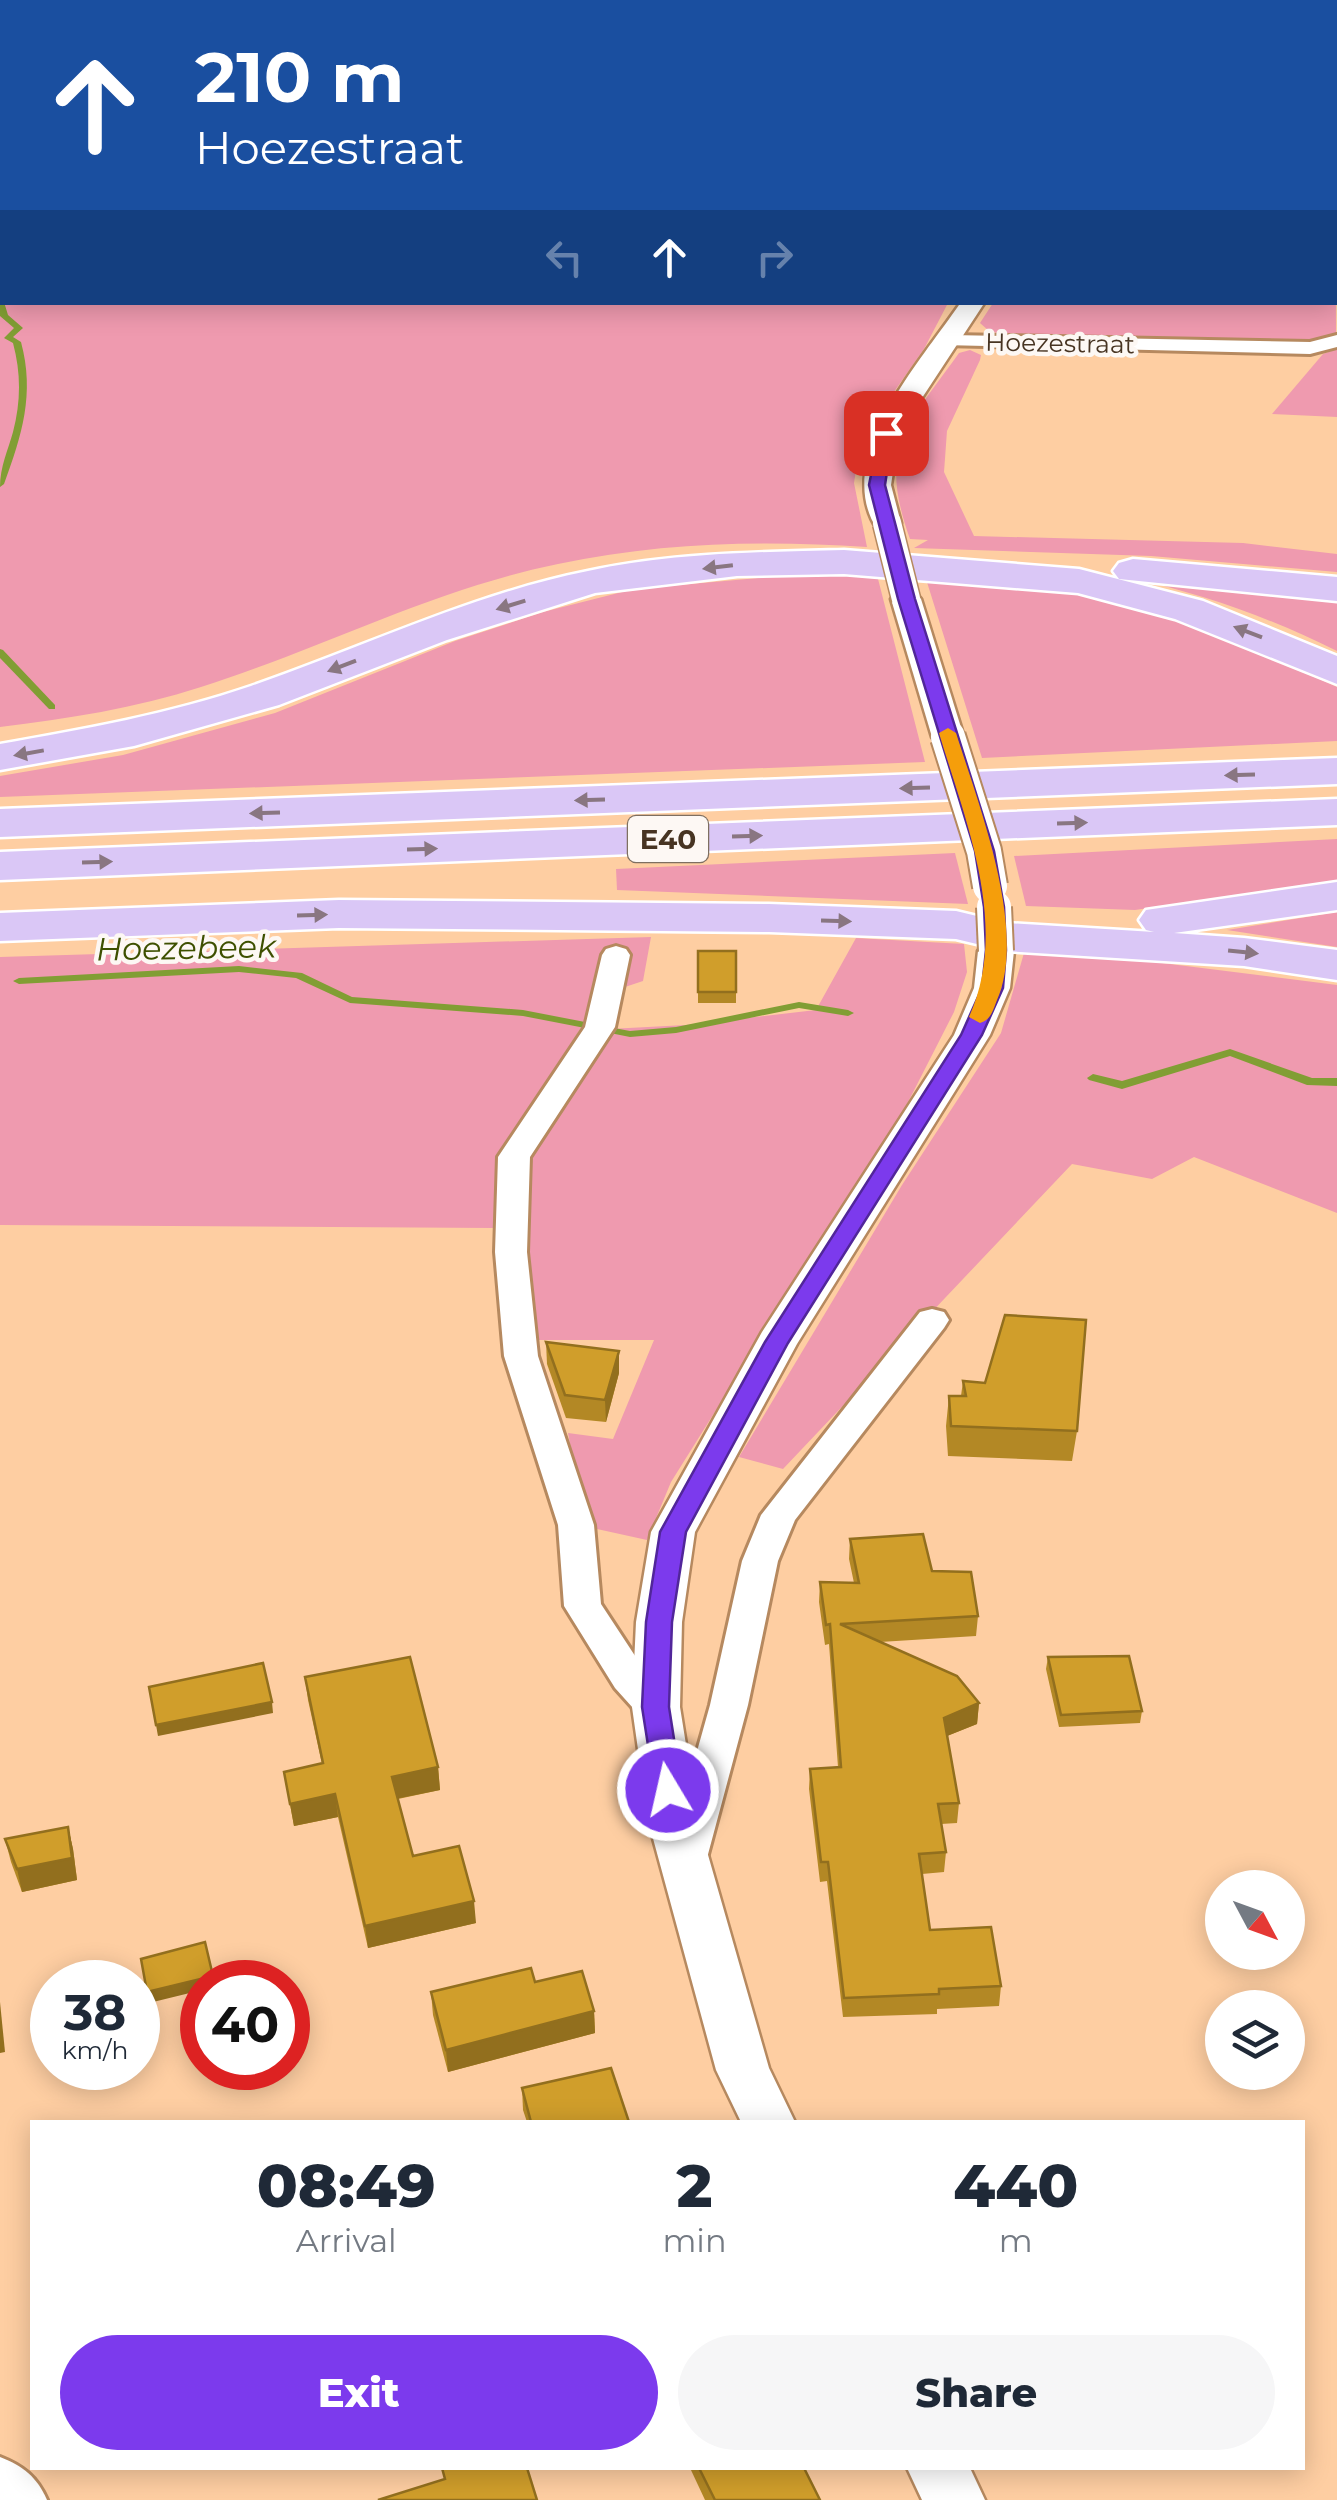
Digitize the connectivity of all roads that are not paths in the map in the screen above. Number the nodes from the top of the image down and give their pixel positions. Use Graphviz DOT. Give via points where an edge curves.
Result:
graph roads {
  1 [pos="971,305"];
  2 [pos="950,340"];
  3 [pos="1337,340"];
  4 [pos="940,568"];
  5 [pos="1337,589"];
  6 [pos="1337,670"];
  7 [pos="0,758"];
  8 [pos="1337,771"];
  9 [pos="1337,812"];
  10 [pos="0,823"];
  11 [pos="0,866"];
  12 [pos="1337,896"];
  13 [pos="980,906"];
  14 [pos="0,927"];
  15 [pos="616,955"];
  16 [pos="1337,964"];
  17 [pos="932,1320"];
  18 [pos="656,1707"];
  19 [pos="686,1862"];
  20 [pos="767,2120"];
  21 [pos="938,2470"];
  22 [pos="0,2481"];
  23 [pos="22,2500"];
  24 [pos="954,2500"];
  1 -- 2 [label="street"];
  2 -- 3 [label="street, Hoezestraat" via="1310,348"];
  2 -- 13 [label="street, Hoezestraat, bridge" via="886,433 877,485 984,851"];
  4 -- 5 [label="highway" via="1082,567"];
  6 -- 4 [label="highway, one-way" via="1190,610 1079,581"];
  4 -- 7 [label="highway, one-way" via="737,564 590,582 245,701 134,733"];
  8 -- 10 [label="highway, E40, one-way"];
  11 -- 9 [label="highway, E40, one-way"];
  12 -- 13 [label="highway" via="1131,923 1012,917"];
  14 -- 13 [label="highway, one-way" via="339,914"];
  13 -- 16 [label="highway, one-way" via="1006,937"];
  13 -- 18 [label="street, Hoezestraat, bridge" via="996,950 992,988 972,1035 777,1342 673,1532 659,1622"];
  15 -- 18 [label="street" via="600,1027 514,1157 511,1252 521,1356 576,1524 583,1606"];
  17 -- 19 [label="street" via="779,1515 760,1561 730,1705"];
  18 -- 19 [label="street, Hoezestraat"];
  19 -- 20 [label="street, Hoezestraat" via="743,2070"];
  21 -- 24 [label="street"];
  22 -- 23 [label="street"];
}
